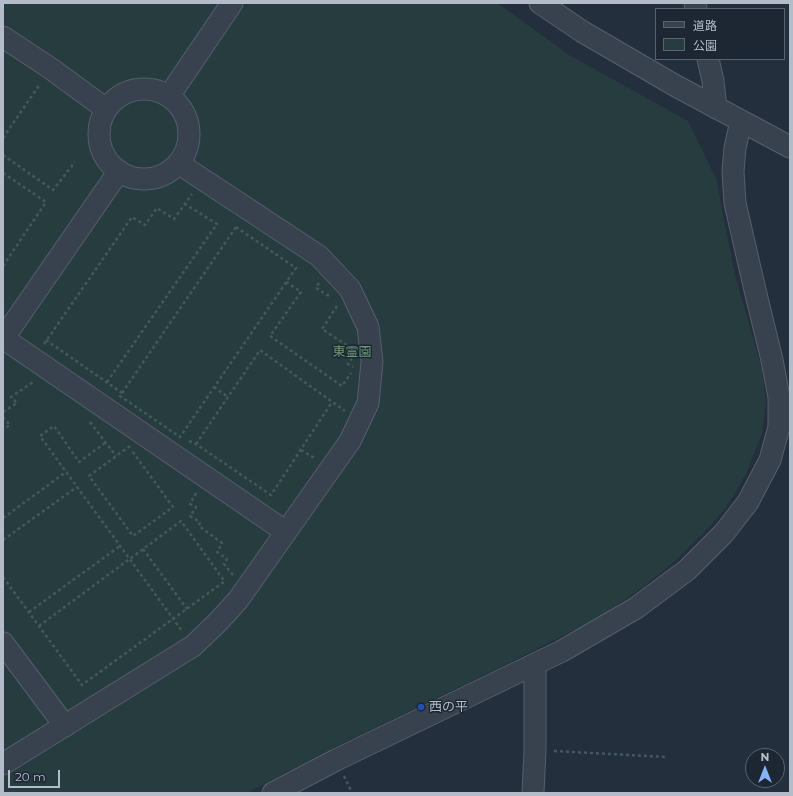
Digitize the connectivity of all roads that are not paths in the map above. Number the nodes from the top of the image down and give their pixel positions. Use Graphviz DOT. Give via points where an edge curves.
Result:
graph roads {
  1 [pos="232,3"];
  2 [pos="540,3"];
  3 [pos="3,37"];
  4 [pos="708,60"];
  5 [pos="168,96"];
  6 [pos="716,108"];
  7 [pos="106,109"];
  8 [pos="741,121"];
  9 [pos="790,147"];
  10 [pos="178,163"];
  11 [pos="119,171"];
  12 [pos="3,338"];
  13 [pos="785,428"];
  14 [pos="286,532"];
  15 [pos="3,643"];
  16 [pos="535,664"];
  17 [pos="65,726"];
  18 [pos="3,764"];
  19 [pos="273,793"];
  20 [pos="532,793"];
  1 -- 5 [label="street"];
  2 -- 6 [label="street" via="583,32"];
  3 -- 7 [label="street"];
  4 -- 6 [label="street"];
  5 -- 7 [label="street" via="159,91 137,89 117,97"];
  5 -- 10 [label="street" via="183,112 189,132 188,143"];
  6 -- 8 [label="street"];
  7 -- 11 [label="street" via="98,134 100,146 104,155"];
  8 -- 9 [label="street"];
  8 -- 13 [label="street" via="733,171 735,203 772,360"];
  10 -- 11 [label="street" via="161,175 150,178 134,177"];
  10 -- 14 [label="street" via="319,256 350,289 368,327 372,362 368,403 350,441"];
  11 -- 12 [label="street"];
  12 -- 14 [label="street" via="50,371 137,441 205,477"];
  13 -- 16 [label="street" via="748,502 724,533 687,570 636,608"];
  14 -- 17 [label="street" via="238,600 193,646"];
  15 -- 17 [label="street"];
  16 -- 19 [label="street"];
  16 -- 20 [label="street"];
  17 -- 18 [label="street"];
}
